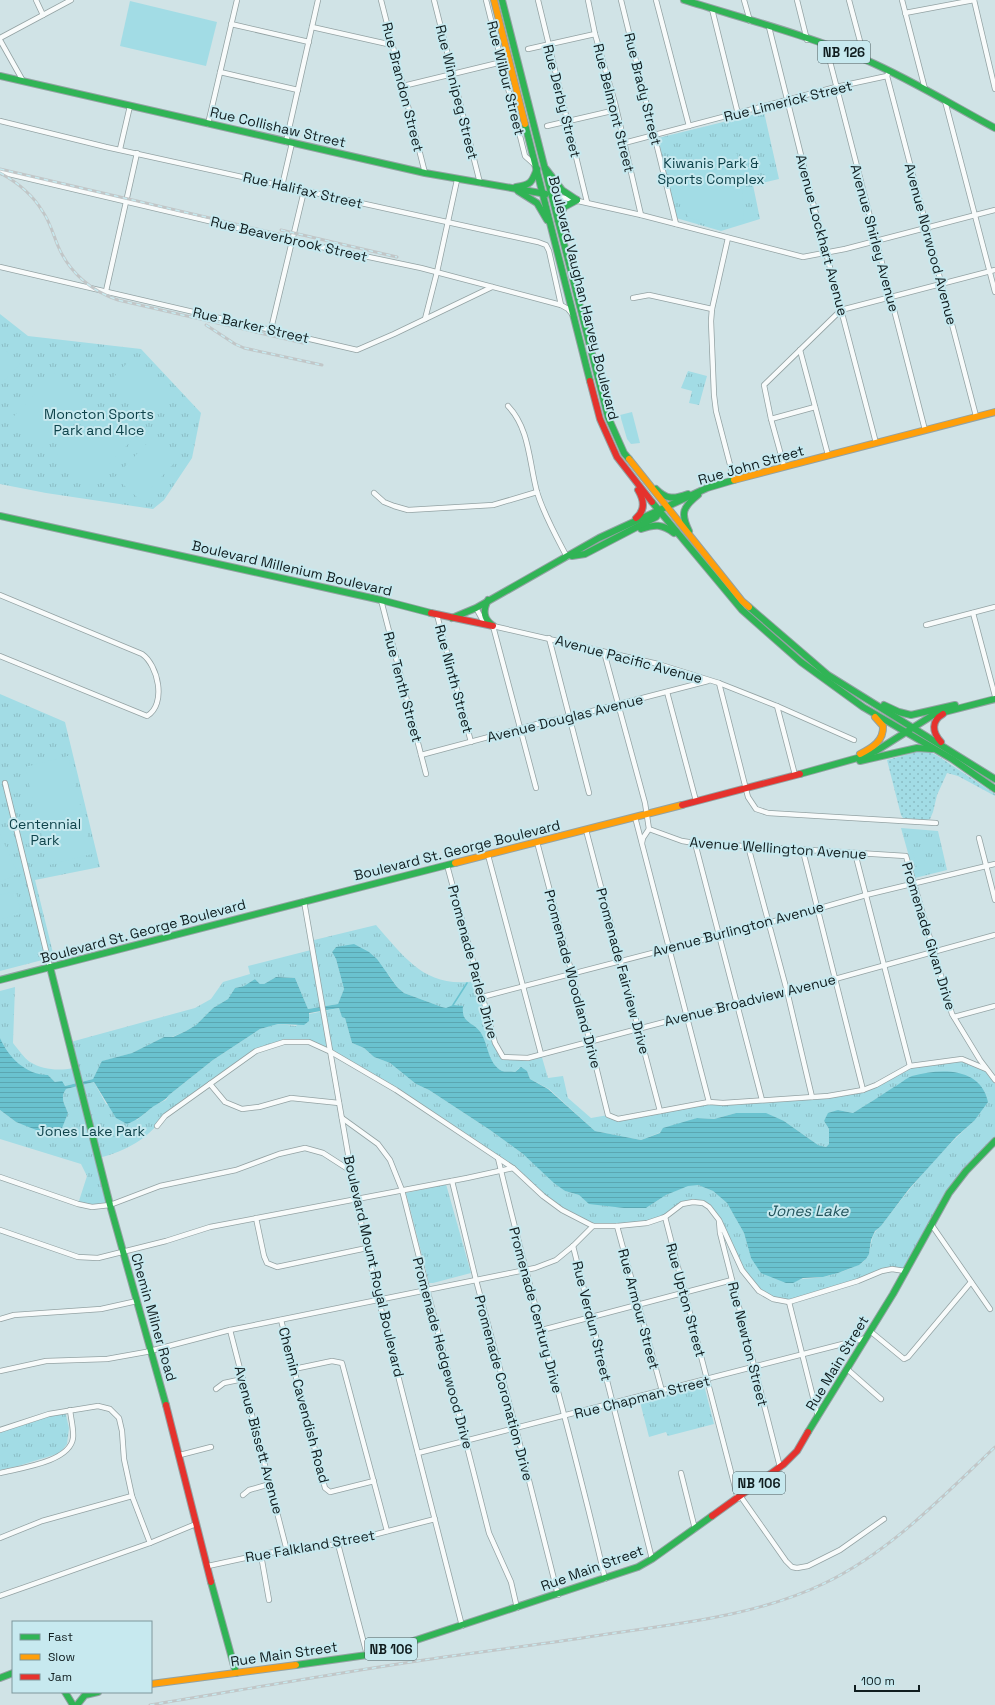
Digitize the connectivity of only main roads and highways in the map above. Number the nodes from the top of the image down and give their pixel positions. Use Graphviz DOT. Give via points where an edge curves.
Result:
graph roads {
  1 [pos="494,0"];
  2 [pos="502,0"];
  3 [pos="684,0"];
  4 [pos="691,1"];
  5 [pos="0,76"];
  6 [pos="995,128"];
  7 [pos="541,167"];
  8 [pos="511,188"];
  9 [pos="544,194"];
  10 [pos="551,195"];
  11 [pos="558,224"];
  12 [pos="550,225"];
  13 [pos="995,412"];
  14 [pos="633,464"];
  15 [pos="626,469"];
  16 [pos="707,488"];
  17 [pos="667,508"];
  18 [pos="660,511"];
  19 [pos="0,516"];
  20 [pos="616,530"];
  21 [pos="618,536"];
  22 [pos="694,547"];
  23 [pos="567,557"];
  24 [pos="488,600"];
  25 [pos="452,618"];
  26 [pos="842,684"];
  27 [pos="995,699"];
  28 [pos="971,704"];
  29 [pos="863,707"];
  30 [pos="913,727"];
  31 [pos="906,732"];
  32 [pos="937,750"];
  33 [pos="955,753"];
  34 [pos="823,768"];
  35 [pos="995,780"];
  36 [pos="995,789"];
  37 [pos="50,967"];
  38 [pos="0,980"];
  39 [pos="995,1141"];
  40 [pos="0,1673"];
  41 [pos="236,1673"];
  42 [pos="12,1674"];
  43 [pos="0,1678"];
  44 [pos="152,1682"];
  45 [pos="66,1693"];
  46 [pos="94,1693"];
  47 [pos="73,1705"];
  48 [pos="77,1705"];
  1 -- 7 [label="main road, Boulevard Vaughan Harvey Boulevard" via="532,149"];
  2 -- 7 [label="main road, Boulevard Vaughan Harvey Boulevard"];
  3 -- 4 [label="main road, NB 126"];
  4 -- 6 [label="main road, NB 126" via="865,60"];
  5 -- 8 [label="main road, Rue Collishaw Street" via="425,174"];
  7 -- 8 [label="main road" via="532,182"];
  7 -- 9 [label="main road, Boulevard Vaughan Harvey Boulevard"];
  7 -- 10 [label="main road, Boulevard Vaughan Harvey Boulevard"];
  7 -- 11 [label="main road" via="562,190 577,200 562,207"];
  8 -- 9 [label="main road, Rue Collishaw Street"];
  8 -- 12 [label="main road" via="537,203"];
  9 -- 10 [label="main road, Rue Collishaw Street"];
  9 -- 12 [label="main road, Boulevard Vaughan Harvey Boulevard"];
  10 -- 11 [label="main road, Boulevard Vaughan Harvey Boulevard"];
  11 -- 14 [label="main road, Boulevard Vaughan Harvey Boulevard" via="608,417 624,453"];
  12 -- 15 [label="main road, Boulevard Vaughan Harvey Boulevard" via="600,419 617,457"];
  13 -- 16 [label="main road, Rue John Street"];
  14 -- 16 [label="main road" via="662,496 668,499"];
  14 -- 17 [label="main road, Boulevard Vaughan Harvey Boulevard"];
  15 -- 18 [label="main road, Boulevard Vaughan Harvey Boulevard"];
  15 -- 20 [label="main road" via="643,499 644,507 640,515"];
  16 -- 17 [label="main road, Rue John Street"];
  16 -- 22 [label="main road" via="686,505 683,513 684,523"];
  17 -- 18 [label="main road, Rue John Street"];
  17 -- 22 [label="main road, Boulevard Vaughan Harvey Boulevard"];
  18 -- 20 [label="main road"];
  18 -- 21 [label="main road" via="656,517"];
  18 -- 22 [label="main road, Boulevard Vaughan Harvey Boulevard"];
  19 -- 25 [label="main road, Boulevard Millenium Boulevard"];
  20 -- 23 [label="main road"];
  21 -- 22 [label="main road" via="654,524 662,525"];
  21 -- 23 [label="main road" via="585,554"];
  22 -- 26 [label="main road, Boulevard Vaughan Harvey Boulevard" via="742,601 812,663"];
  22 -- 29 [label="main road, Boulevard Vaughan Harvey Boulevard" via="742,610 806,666"];
  23 -- 24 [label="main road"];
  24 -- 25 [label="main road"];
  24 -- 25 [label="main road, Boulevard Millenium Boulevard" via="484,614 493,626"];
  26 -- 28 [label="main road" via="895,711 907,714"];
  26 -- 30 [label="main road, Boulevard Vaughan Harvey Boulevard"];
  27 -- 28 [label="main road"];
  28 -- 30 [label="main road, Boulevard St. George Boulevard" via="933,715"];
  28 -- 33 [label="main road" via="940,716 933,724 935,736"];
  29 -- 31 [label="main road, Boulevard Vaughan Harvey Boulevard"];
  29 -- 34 [label="main road" via="881,723 884,731 880,739 866,751"];
  30 -- 31 [label="main road, Boulevard St. George Boulevard"];
  30 -- 33 [label="main road, Boulevard Vaughan Harvey Boulevard"];
  31 -- 32 [label="main road, Boulevard Vaughan Harvey Boulevard"];
  31 -- 34 [label="main road, Boulevard St. George Boulevard" via="871,753"];
  32 -- 34 [label="main road" via="920,748"];
  32 -- 36 [label="main road, Boulevard Vaughan Harvey Boulevard"];
  33 -- 35 [label="main road, Boulevard Vaughan Harvey Boulevard"];
  34 -- 37 [label="main road, Boulevard St. George Boulevard"];
  37 -- 38 [label="main road, Boulevard St. George Boulevard"];
  37 -- 41 [label="main road, Chemin Milner Road" via="110,1205 180,1455"];
  39 -- 41 [label="main road, Rue Main Street / NB 106" via="949,1193 866,1338 797,1451 740,1498 652,1559 605,1579 367,1655"];
  40 -- 42 [label="main road"];
  41 -- 44 [label="main road, Rue Main Street / NB 106"];
  42 -- 43 [label="main road"];
  45 -- 47 [label="main road"];
  46 -- 48 [label="main road" via="85,1695"];
}
